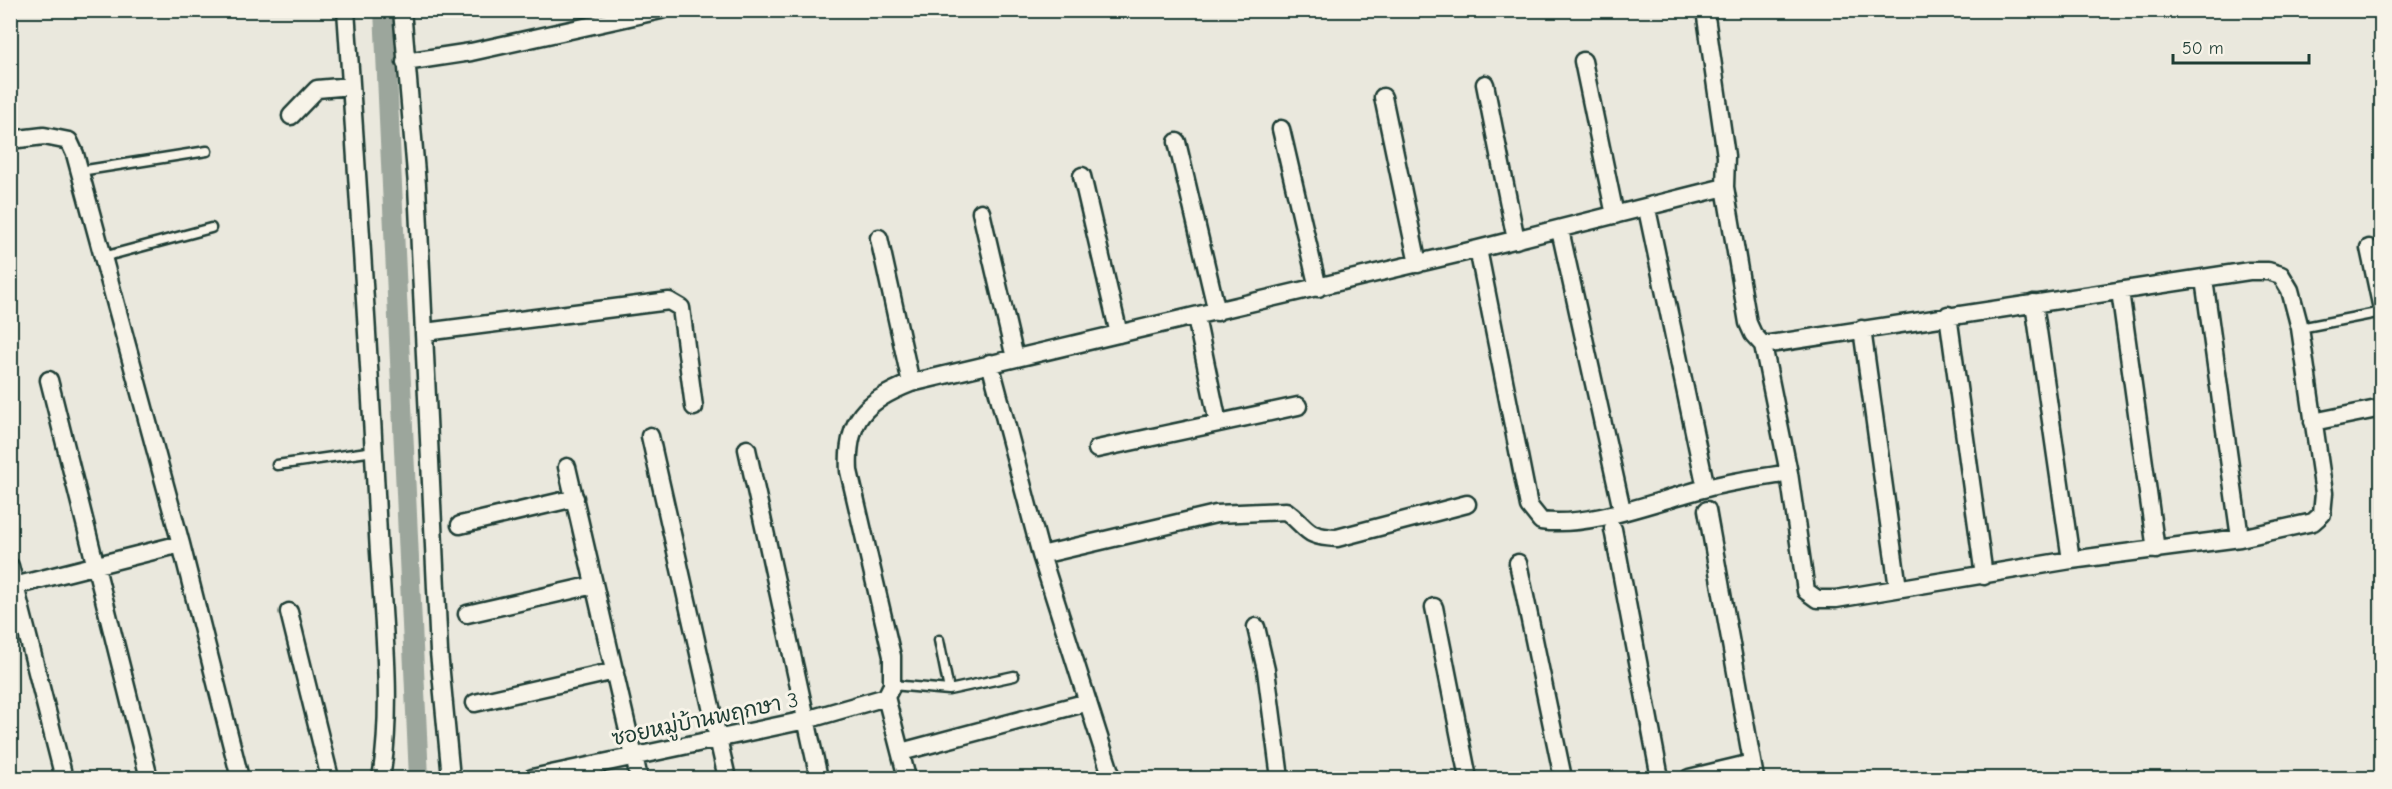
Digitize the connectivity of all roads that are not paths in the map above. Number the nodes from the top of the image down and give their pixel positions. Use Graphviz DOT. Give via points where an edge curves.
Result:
graph roads {
  1 [pos="346,10"];
  2 [pos="402,10"];
  3 [pos="661,10"];
  4 [pos="1705,10"];
  5 [pos="1583,61"];
  6 [pos="405,62"];
  7 [pos="1485,84"];
  8 [pos="351,86"];
  9 [pos="1383,97"];
  10 [pos="291,116"];
  11 [pos="1281,129"];
  12 [pos="10,140"];
  13 [pos="1177,142"];
  14 [pos="207,151"];
  15 [pos="80,171"];
  16 [pos="1082,176"];
  17 [pos="1725,187"];
  18 [pos="1647,209"];
  19 [pos="981,212"];
  20 [pos="1615,215"];
  21 [pos="211,228"];
  22 [pos="1560,230"];
  23 [pos="879,238"];
  24 [pos="1516,240"];
  25 [pos="2369,248"];
  26 [pos="1478,249"];
  27 [pos="103,257"];
  28 [pos="1418,264"];
  29 [pos="2204,279"];
  30 [pos="1318,288"];
  31 [pos="2120,291"];
  32 [pos="2034,303"];
  33 [pos="2382,310"];
  34 [pos="1217,312"];
  35 [pos="1948,315"];
  36 [pos="1197,317"];
  37 [pos="2300,328"];
  38 [pos="1863,329"];
  39 [pos="425,332"];
  40 [pos="1119,334"];
  41 [pos="1763,345"];
  42 [pos="1015,358"];
  43 [pos="990,363"];
  44 [pos="49,380"];
  45 [pos="911,383"];
  46 [pos="1298,406"];
  47 [pos="694,407"];
  48 [pos="2382,408"];
  49 [pos="2313,422"];
  50 [pos="1218,423"];
  51 [pos="650,436"];
  52 [pos="747,449"];
  53 [pos="1097,449"];
  54 [pos="375,451"];
  55 [pos="277,465"];
  56 [pos="567,466"];
  57 [pos="1789,473"];
  58 [pos="1706,488"];
  59 [pos="575,498"];
  60 [pos="1467,504"];
  61 [pos="1622,510"];
  62 [pos="1707,510"];
  63 [pos="460,525"];
  64 [pos="1613,529"];
  65 [pos="2240,538"];
  66 [pos="181,544"];
  67 [pos="2156,550"];
  68 [pos="1041,555"];
  69 [pos="2071,560"];
  70 [pos="1518,563"];
  71 [pos="10,566"];
  72 [pos="95,566"];
  73 [pos="1984,576"];
  74 [pos="594,585"];
  75 [pos="13,586"];
  76 [pos="1898,588"];
  77 [pos="1434,607"];
  78 [pos="289,612"];
  79 [pos="468,614"];
  80 [pos="1256,627"];
  81 [pos="939,640"];
  82 [pos="615,671"];
  83 [pos="1014,676"];
  84 [pos="949,690"];
  85 [pos="889,691"];
  86 [pos="1088,702"];
  87 [pos="475,703"];
  88 [pos="806,720"];
  89 [pos="718,740"];
  90 [pos="901,752"];
  91 [pos="634,758"];
  92 [pos="1754,771"];
  93 [pos="64,778"];
  94 [pos="149,778"];
  95 [pos="240,778"];
  96 [pos="330,778"];
  97 [pos="381,778"];
  98 [pos="451,778"];
  99 [pos="531,778"];
  100 [pos="639,778"];
  101 [pos="727,778"];
  102 [pos="819,778"];
  103 [pos="907,778"];
  104 [pos="1112,778"];
  105 [pos="1280,778"];
  106 [pos="1468,778"];
  107 [pos="1563,778"];
  108 [pos="1660,778"];
  109 [pos="1689,778"];
  1 -- 8 [label="street"];
  2 -- 6 [label="street"];
  3 -- 6 [label="street" via="471,52"];
  4 -- 17 [label="street" via="1726,156"];
  5 -- 20 [label="street"];
  6 -- 39 [label="street"];
  7 -- 24 [label="street"];
  8 -- 10 [label="street" via="317,89"];
  8 -- 54 [label="street"];
  9 -- 28 [label="street"];
  11 -- 30 [label="street"];
  12 -- 15 [label="street" via="44,136 69,141"];
  13 -- 34 [label="street"];
  14 -- 15 [label="lane"];
  15 -- 27 [label="street"];
  16 -- 40 [label="street"];
  17 -- 18 [label="street"];
  17 -- 41 [label="street" via="1748,323"];
  18 -- 20 [label="street"];
  18 -- 58 [label="street"];
  19 -- 42 [label="street"];
  20 -- 22 [label="street"];
  21 -- 27 [label="lane"];
  22 -- 24 [label="street"];
  22 -- 61 [label="street"];
  23 -- 45 [label="street"];
  24 -- 26 [label="street"];
  25 -- 33 [label="street"];
  26 -- 28 [label="street"];
  26 -- 61 [label="street" via="1529,506 1541,521 1556,523"];
  27 -- 66 [label="street"];
  28 -- 30 [label="street"];
  29 -- 31 [label="street"];
  29 -- 37 [label="street" via="2249,271 2281,275 2290,290"];
  29 -- 65 [label="street"];
  30 -- 34 [label="street"];
  31 -- 32 [label="street"];
  31 -- 67 [label="street"];
  32 -- 35 [label="street"];
  32 -- 69 [label="street"];
  33 -- 37 [label="lane"];
  34 -- 36 [label="street"];
  35 -- 38 [label="street"];
  35 -- 73 [label="street"];
  36 -- 40 [label="street"];
  36 -- 50 [label="street"];
  37 -- 49 [label="street"];
  38 -- 41 [label="street"];
  38 -- 76 [label="street"];
  39 -- 47 [label="street" via="669,301 681,308"];
  39 -- 98 [label="street" via="438,640"];
  40 -- 42 [label="street"];
  41 -- 57 [label="street"];
  42 -- 43 [label="street"];
  43 -- 45 [label="street"];
  43 -- 68 [label="street"];
  44 -- 72 [label="street"];
  45 -- 85 [label="street" via="861,412 852,426 847,447 849,471 892,656"];
  46 -- 50 [label="street"];
  48 -- 49 [label="street"];
  49 -- 65 [label="street" via="2324,493 2322,514 2313,522"];
  50 -- 53 [label="street"];
  51 -- 89 [label="street"];
  52 -- 88 [label="street"];
  54 -- 55 [label="lane"];
  54 -- 97 [label="street" via="387,742"];
  56 -- 59 [label="street"];
  57 -- 58 [label="street"];
  57 -- 76 [label="street" via="1806,591 1817,599 1827,599"];
  58 -- 61 [label="street"];
  59 -- 63 [label="street"];
  59 -- 74 [label="street"];
  60 -- 68 [label="street" via="1337,538 1318,538 1286,511 1216,513"];
  62 -- 92 [label="street"];
  64 -- 108 [label="street"];
  65 -- 67 [label="street"];
  66 -- 72 [label="street"];
  66 -- 95 [label="street"];
  67 -- 69 [label="street"];
  68 -- 86 [label="street"];
  69 -- 73 [label="street"];
  70 -- 107 [label="street"];
  71 -- 75 [label="street"];
  72 -- 75 [label="street"];
  72 -- 94 [label="street"];
  73 -- 76 [label="street"];
  74 -- 79 [label="street"];
  74 -- 82 [label="street"];
  75 -- 93 [label="street"];
  77 -- 106 [label="street"];
  78 -- 96 [label="street"];
  80 -- 105 [label="street" via="1266,670"];
  81 -- 84 [label="lane"];
  82 -- 87 [label="street"];
  82 -- 91 [label="street"];
  83 -- 84 [label="lane"];
  84 -- 85 [label="lane"];
  85 -- 88 [label="street, ซอยหมู่บ้านพฤกษา 3"];
  85 -- 90 [label="street"];
  86 -- 90 [label="street"];
  86 -- 104 [label="street"];
  88 -- 89 [label="street, ซอยหมู่บ้านพฤกษา 3"];
  88 -- 102 [label="street"];
  89 -- 91 [label="street, ซอยหมู่บ้านพฤกษา 3"];
  89 -- 101 [label="street"];
  90 -- 103 [label="street"];
  91 -- 99 [label="street, ซอยหมู่บ้านพฤกษา 3"];
  91 -- 100 [label="street"];
  92 -- 109 [label="street"];
}
